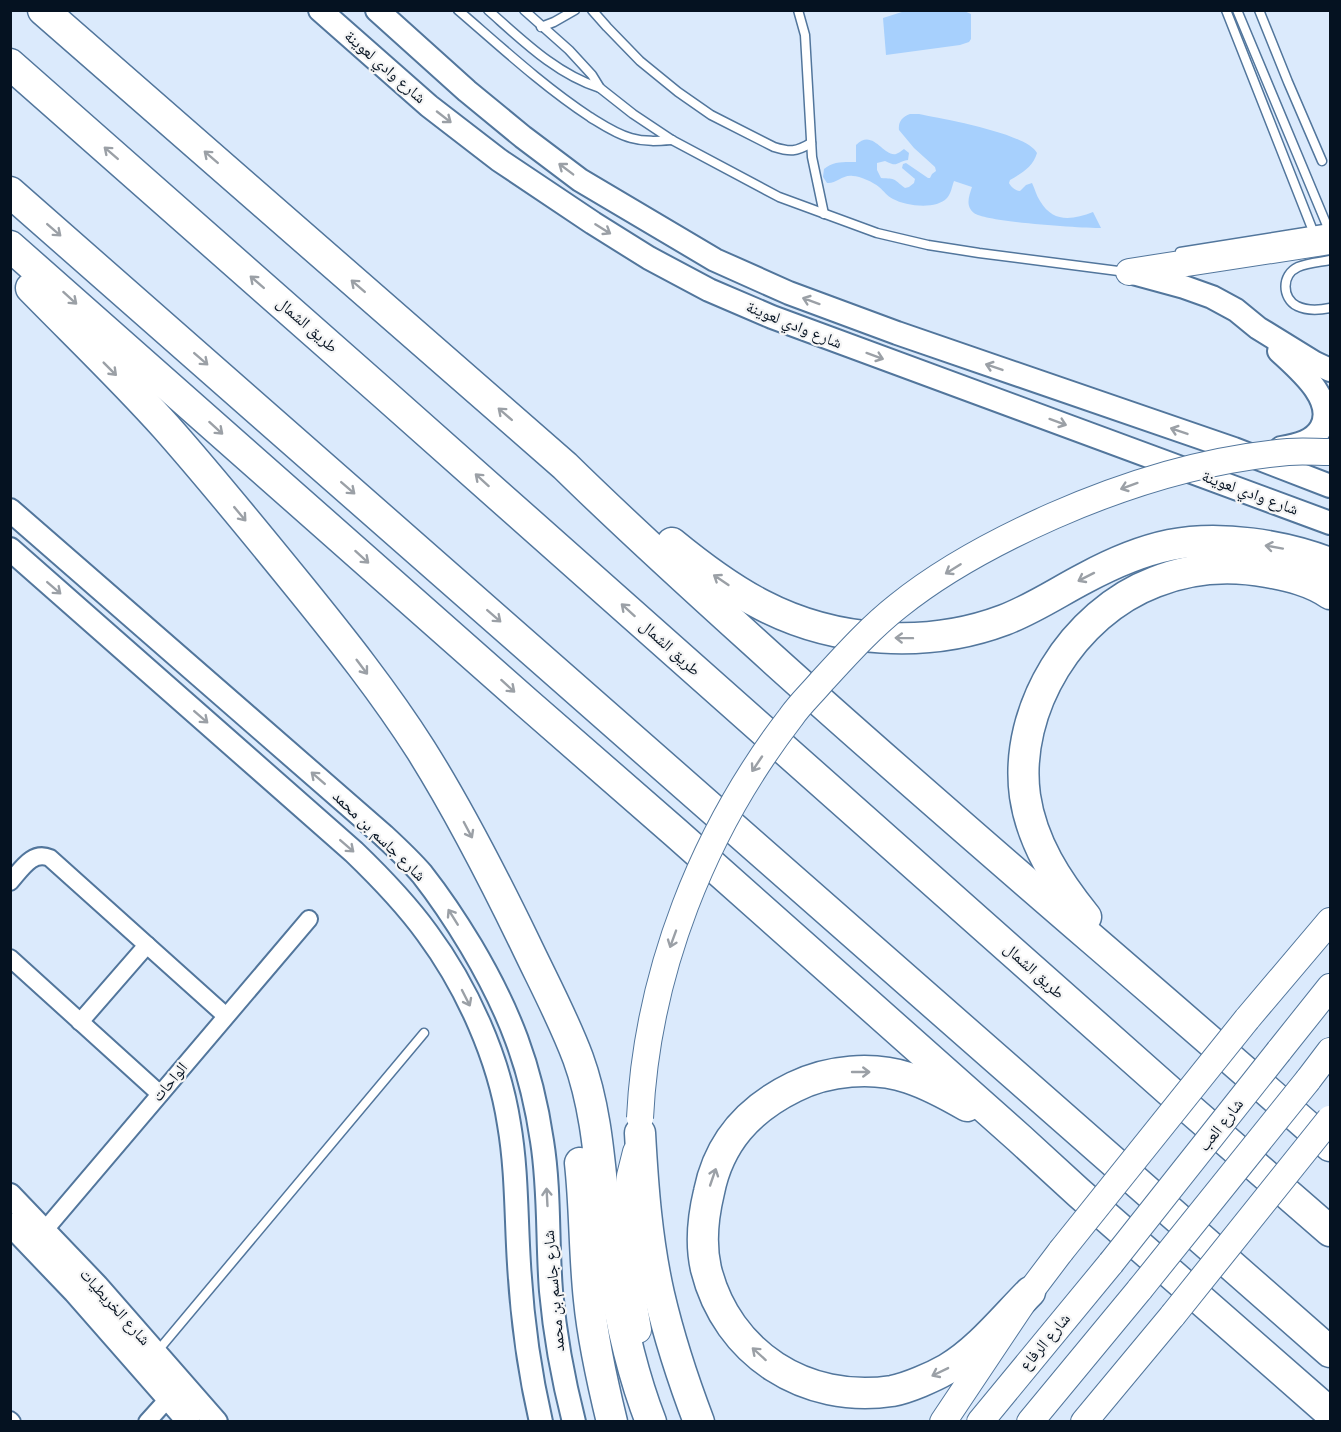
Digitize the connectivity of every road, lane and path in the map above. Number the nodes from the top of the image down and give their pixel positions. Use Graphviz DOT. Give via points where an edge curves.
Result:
graph roads {
  1 [pos="43,10"];
  2 [pos="320,10"];
  3 [pos="377,10"];
  4 [pos="458,10"];
  5 [pos="488,10"];
  6 [pos="524,10"];
  7 [pos="575,10"];
  8 [pos="592,10"];
  9 [pos="798,10"];
  10 [pos="1226,10"];
  11 [pos="1237,10"];
  12 [pos="1259,10"];
  13 [pos="541,27"];
  14 [pos="10,64"];
  15 [pos="600,88"];
  16 [pos="672,140"];
  17 [pos="810,143"];
  18 [pos="1322,161"];
  19 [pos="10,192"];
  20 [pos="824,214"];
  21 [pos="1325,232"];
  22 [pos="10,246"];
  23 [pos="1170,254"];
  24 [pos="1154,260"];
  25 [pos="1330,260"];
  26 [pos="10,267"];
  27 [pos="1129,272"];
  28 [pos="1330,308"];
  29 [pos="1258,328"];
  30 [pos="1330,370"];
  31 [pos="1234,449"];
  32 [pos="1330,452"];
  33 [pos="565,466"];
  34 [pos="1330,486"];
  35 [pos="10,510"];
  36 [pos="1330,523"];
  37 [pos="16,557"];
  38 [pos="1330,563"];
  39 [pos="1330,594"];
  40 [pos="10,882"];
  41 [pos="309,919"];
  42 [pos="1330,921"];
  43 [pos="147,945"];
  44 [pos="10,958"];
  45 [pos="534,961"];
  46 [pos="1140,981"];
  47 [pos="1330,987"];
  48 [pos="226,1016"];
  49 [pos="80,1022"];
  50 [pos="424,1033"];
  51 [pos="1330,1051"];
  52 [pos="160,1094"];
  53 [pos="1330,1119"];
  54 [pos="640,1125"];
  55 [pos="1019,1138"];
  56 [pos="1330,1146"];
  57 [pos="10,1195"];
  58 [pos="10,1224"];
  59 [pos="1330,1231"];
  60 [pos="38,1238"];
  61 [pos="1111,1263"];
  62 [pos="1030,1292"];
  63 [pos="1330,1352"];
  64 [pos="156,1353"];
  65 [pos="176,1390"];
  66 [pos="1328,1413"];
  67 [pos="657,1416"];
  68 [pos="147,1422"];
  69 [pos="189,1422"];
  70 [pos="216,1422"];
  71 [pos="541,1422"];
  72 [pos="574,1422"];
  73 [pos="612,1422"];
  74 [pos="699,1422"];
  75 [pos="943,1422"];
  76 [pos="980,1422"];
  77 [pos="1030,1422"];
  78 [pos="1084,1422"];
  33 -- 1 [label="highway, one-way"];
  2 -- 36 [label="main road, شارع وادي لعوينة, one-way" via="429,106 499,160 593,223 709,290 794,326"];
  31 -- 3 [label="main road, شارع وادي لعوينة, one-way" via="897,333 789,293 715,260 580,180 467,91"];
  4 -- 16 [label="lane" via="541,82 604,126 630,138"];
  5 -- 15 [label="lane" via="553,65"];
  6 -- 13 [label="lane"];
  7 -- 13 [label="lane"];
  8 -- 17 [label="lane" via="640,60 711,115 774,147 793,151"];
  9 -- 17 [label="lane" via="805,35"];
  10 -- 21 [label="lane"];
  11 -- 21 [label="lane"];
  12 -- 18 [label="lane"];
  13 -- 15 [label="lane" via="575,56"];
  59 -- 14 [label="highway, طريق الشمال, one-way"];
  15 -- 16 [label="lane"];
  16 -- 20 [label="lane" via="779,197"];
  17 -- 20 [label="lane"];
  19 -- 63 [label="highway, one-way"];
  20 -- 27 [label="lane" via="928,245"];
  21 -- 23 [label="lane"];
  21 -- 27 [label="main road"];
  22 -- 55 [label="highway, one-way"];
  24 -- 27 [label="lane"];
  25 -- 28 [label="lane" via="1298,267 1288,276 1285,288 1290,300 1300,307"];
  26 -- 45 [label="highway, one-way" via="166,427 363,668 415,741 463,819"];
  27 -- 29 [label="main road" via="1212,297"];
  29 -- 30 [label="main road"];
  29 -- 31 [label="main road" via="1316,390 1326,414 1319,431 1302,442 1270,449"];
  31 -- 34 [label="main road, شارع وادي لعوينة"];
  32 -- 54 [label="main road, one-way, bridge" via="1289,452 1212,463 1139,482 1090,500 985,548 898,606 867,634 792,715 754,768 716,835 668,954 645,1062"];
  38 -- 33 [label="highway, one-way" via="1308,554 1258,544 1210,541 1170,545 1127,558 1039,604 972,630 912,638 870,637 799,621 762,605 698,564"];
  33 -- 46 [label="highway" via="621,522 843,723"];
  72 -- 35 [label="main road, شارع جاسم بن محمد, one-way" via="554,1322 547,1192 537,1108 513,1026 463,932 421,873 383,835"];
  37 -- 71 [label="main road, شارع جاسم بن محمد, one-way" via="354,852 410,910 444,959 477,1020 494,1063 510,1125 521,1302"];
  39 -- 46 [label="highway" via="1292,577 1258,570 1204,569 1179,574 1154,582 1099,615 1048,677 1029,727 1025,750 1025,795 1030,819 1060,883"];
  40 -- 43 [label="street" via="34,857 46,856"];
  41 -- 48 [label="street, الواحات"];
  42 -- 62 [label="main road, bridge"];
  43 -- 48 [label="street"];
  43 -- 49 [label="street"];
  44 -- 49 [label="street"];
  45 -- 67 [label="highway" via="564,1023 590,1096 619,1305 632,1364"];
  45 -- 73 [label="highway" via="573,1116 583,1187 589,1299"];
  46 -- 56 [label="highway"];
  47 -- 61 [label="main road, شارع العب, bridge"];
  48 -- 52 [label="street, الواحات"];
  49 -- 52 [label="street"];
  50 -- 64 [label="lane"];
  51 -- 77 [label="main road, bridge"];
  52 -- 60 [label="street, الواحات"];
  53 -- 78 [label="main road, bridge"];
  54 -- 67 [label="main road" via="627,1200 630,1283"];
  54 -- 74 [label="highway" via="644,1194 658,1292"];
  62 -- 55 [label="highway, one-way" via="974,1350 947,1369 895,1390 839,1392 785,1374 746,1342 731,1325 712,1288 703,1240 711,1182 732,1136 755,1111 806,1081 856,1071 909,1078 941,1091"];
  55 -- 66 [label="highway"];
  57 -- 60 [label="main road, شارع الخريطيات"];
  58 -- 60 [label="main road, شارع الخريطيات"];
  60 -- 64 [label="main road, شارع الخريطيات"];
  60 -- 65 [label="main road, شارع الخريطيات"];
  61 -- 76 [label="main road, شارع الرفاع"];
  62 -- 75 [label="main road"];
  64 -- 65 [label="main road, شارع الخريطيات"];
  65 -- 68 [label="street"];
  65 -- 69 [label="main road, شارع الخريطيات"];
  65 -- 70 [label="main road, شارع الخريطيات"];
}
